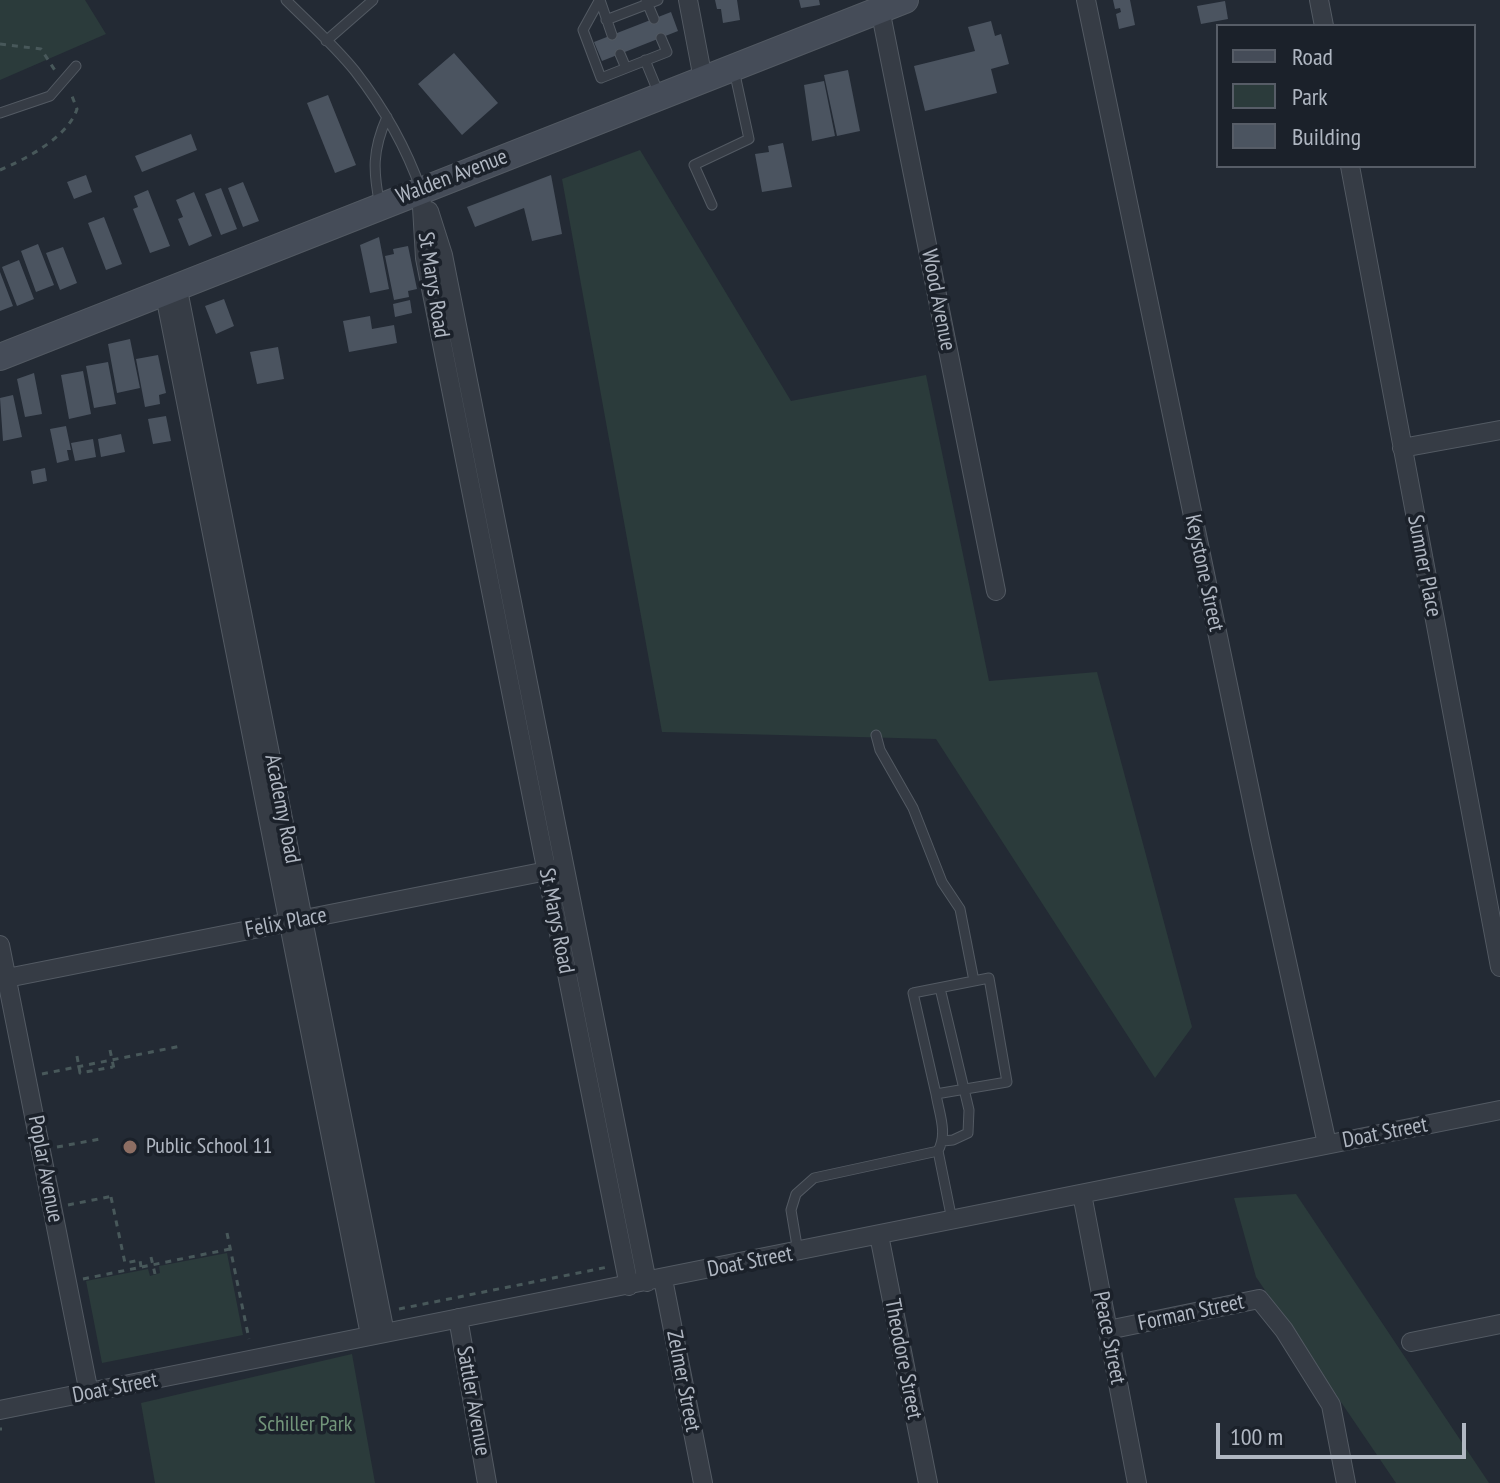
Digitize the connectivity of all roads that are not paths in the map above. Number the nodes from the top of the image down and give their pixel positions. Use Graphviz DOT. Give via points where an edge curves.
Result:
graph roads {
  1 [pos="286,0"];
  2 [pos="373,0"];
  3 [pos="600,0"];
  4 [pos="624,0"];
  5 [pos="658,0"];
  6 [pos="688,0"];
  7 [pos="1086,0"];
  8 [pos="1319,0"];
  9 [pos="647,2"];
  10 [pos="892,4"];
  11 [pos="628,11"];
  12 [pos="654,19"];
  13 [pos="606,20"];
  14 [pos="1324,24"];
  15 [pos="612,35"];
  16 [pos="661,38"];
  17 [pos="326,41"];
  18 [pos="620,54"];
  19 [pos="645,60"];
  20 [pos="76,66"];
  21 [pos="733,67"];
  22 [pos="626,68"];
  23 [pos="703,79"];
  24 [pos="660,95"];
  25 [pos="0,113"];
  26 [pos="387,117"];
  27 [pos="1350,168"];
  28 [pos="421,190"];
  29 [pos="712,205"];
  30 [pos="380,206"];
  31 [pos="171,288"];
  32 [pos="0,357"];
  33 [pos="1500,430"];
  34 [pos="1402,448"];
  35 [pos="219,531"];
  36 [pos="996,591"];
  37 [pos="876,735"];
  38 [pos="556,870"];
  39 [pos="296,921"];
  40 [pos="0,945"];
  41 [pos="1500,967"];
  42 [pos="7,978"];
  43 [pos="974,981"];
  44 [pos="940,988"];
  45 [pos="964,1091"];
  46 [pos="936,1094"];
  47 [pos="1500,1110"];
  48 [pos="943,1141"];
  49 [pos="1327,1144"];
  50 [pos="938,1151"];
  51 [pos="1082,1194"];
  52 [pos="952,1220"];
  53 [pos="879,1235"];
  54 [pos="798,1252"];
  55 [pos="646,1282"];
  56 [pos="458,1318"];
  57 [pos="1500,1324"];
  58 [pos="1108,1330"];
  59 [pos="377,1334"];
  60 [pos="1411,1342"];
  61 [pos="89,1393"];
  62 [pos="1,1423"];
  63 [pos="487,1483"];
  64 [pos="703,1483"];
  65 [pos="928,1483"];
  66 [pos="1137,1483"];
  67 [pos="1346,1483"];
  1 -- 17 [label="lane"];
  2 -- 17 [label="lane"];
  3 -- 13 [label="lane"];
  3 -- 22 [label="lane" via="583,30 601,78"];
  4 -- 11 [label="lane"];
  5 -- 9 [label="lane"];
  6 -- 23 [label="street"];
  7 -- 49 [label="street, Keystone Street"];
  8 -- 14 [label="street"];
  9 -- 11 [label="lane"];
  9 -- 12 [label="lane"];
  10 -- 21 [label="main road, Walden Avenue"];
  10 -- 36 [label="street, Wood Avenue"];
  11 -- 13 [label="lane"];
  13 -- 15 [label="lane"];
  16 -- 19 [label="lane" via="667,52"];
  17 -- 26 [label="lane"];
  18 -- 22 [label="lane"];
  19 -- 22 [label="lane"];
  19 -- 24 [label="lane"];
  20 -- 25 [label="lane" via="50,96"];
  21 -- 23 [label="main road, Walden Avenue"];
  21 -- 29 [label="lane" via="749,139 694,165"];
  23 -- 24 [label="main road, Walden Avenue"];
  24 -- 28 [label="main road, Walden Avenue"];
  26 -- 28 [label="lane"];
  26 -- 30 [label="lane" via="377,140 374,176"];
  27 -- 34 [label="street, Sumner Place"];
  28 -- 30 [label="main road, Walden Avenue"];
  28 -- 38 [label="street, St Marys Road" via="425,258 468,430"];
  30 -- 31 [label="main road, Walden Avenue"];
  31 -- 32 [label="main road, Walden Avenue"];
  31 -- 35 [label="street, Academy Road"];
  31 -- 35 [label="street, Academy Road" via="186,321"];
  33 -- 34 [label="street"];
  34 -- 41 [label="street, Sumner Place"];
  35 -- 39 [label="street, Academy Road"];
  37 -- 43 [label="lane" via="942,882 960,909"];
  38 -- 39 [label="street, Felix Place"];
  38 -- 55 [label="street, St Marys Road" via="589,1040"];
  39 -- 42 [label="street, Felix Place"];
  39 -- 59 [label="street, Academy Road"];
  40 -- 42 [label="street, Poplar Avenue"];
  42 -- 61 [label="street, Poplar Avenue"];
  43 -- 44 [label="lane"];
  43 -- 45 [label="lane" via="989,978 1007,1082"];
  44 -- 45 [label="lane"];
  44 -- 46 [label="lane" via="913,993"];
  45 -- 46 [label="lane"];
  45 -- 48 [label="lane" via="968,1133"];
  46 -- 48 [label="lane"];
  47 -- 49 [label="street, Doat Street"];
  48 -- 50 [label="lane"];
  49 -- 51 [label="street, Doat Street"];
  50 -- 52 [label="lane"];
  50 -- 54 [label="lane" via="814,1178 796,1194 791,1210"];
  51 -- 52 [label="street, Doat Street"];
  51 -- 58 [label="street, Peace Street"];
  52 -- 53 [label="street, Doat Street"];
  53 -- 54 [label="street, Doat Street"];
  53 -- 65 [label="street, Theodore Street"];
  54 -- 55 [label="street, Doat Street"];
  55 -- 56 [label="street, Doat Street"];
  55 -- 64 [label="street, Zelmer Street"];
  56 -- 59 [label="street, Doat Street"];
  56 -- 63 [label="street, Sattler Avenue"];
  57 -- 60 [label="street"];
  58 -- 66 [label="street, Peace Street"];
  58 -- 67 [label="street, Forman Street" via="1259,1299 1331,1405"];
  59 -- 61 [label="street, Doat Street"];
  61 -- 62 [label="street, Doat Street"];
}
